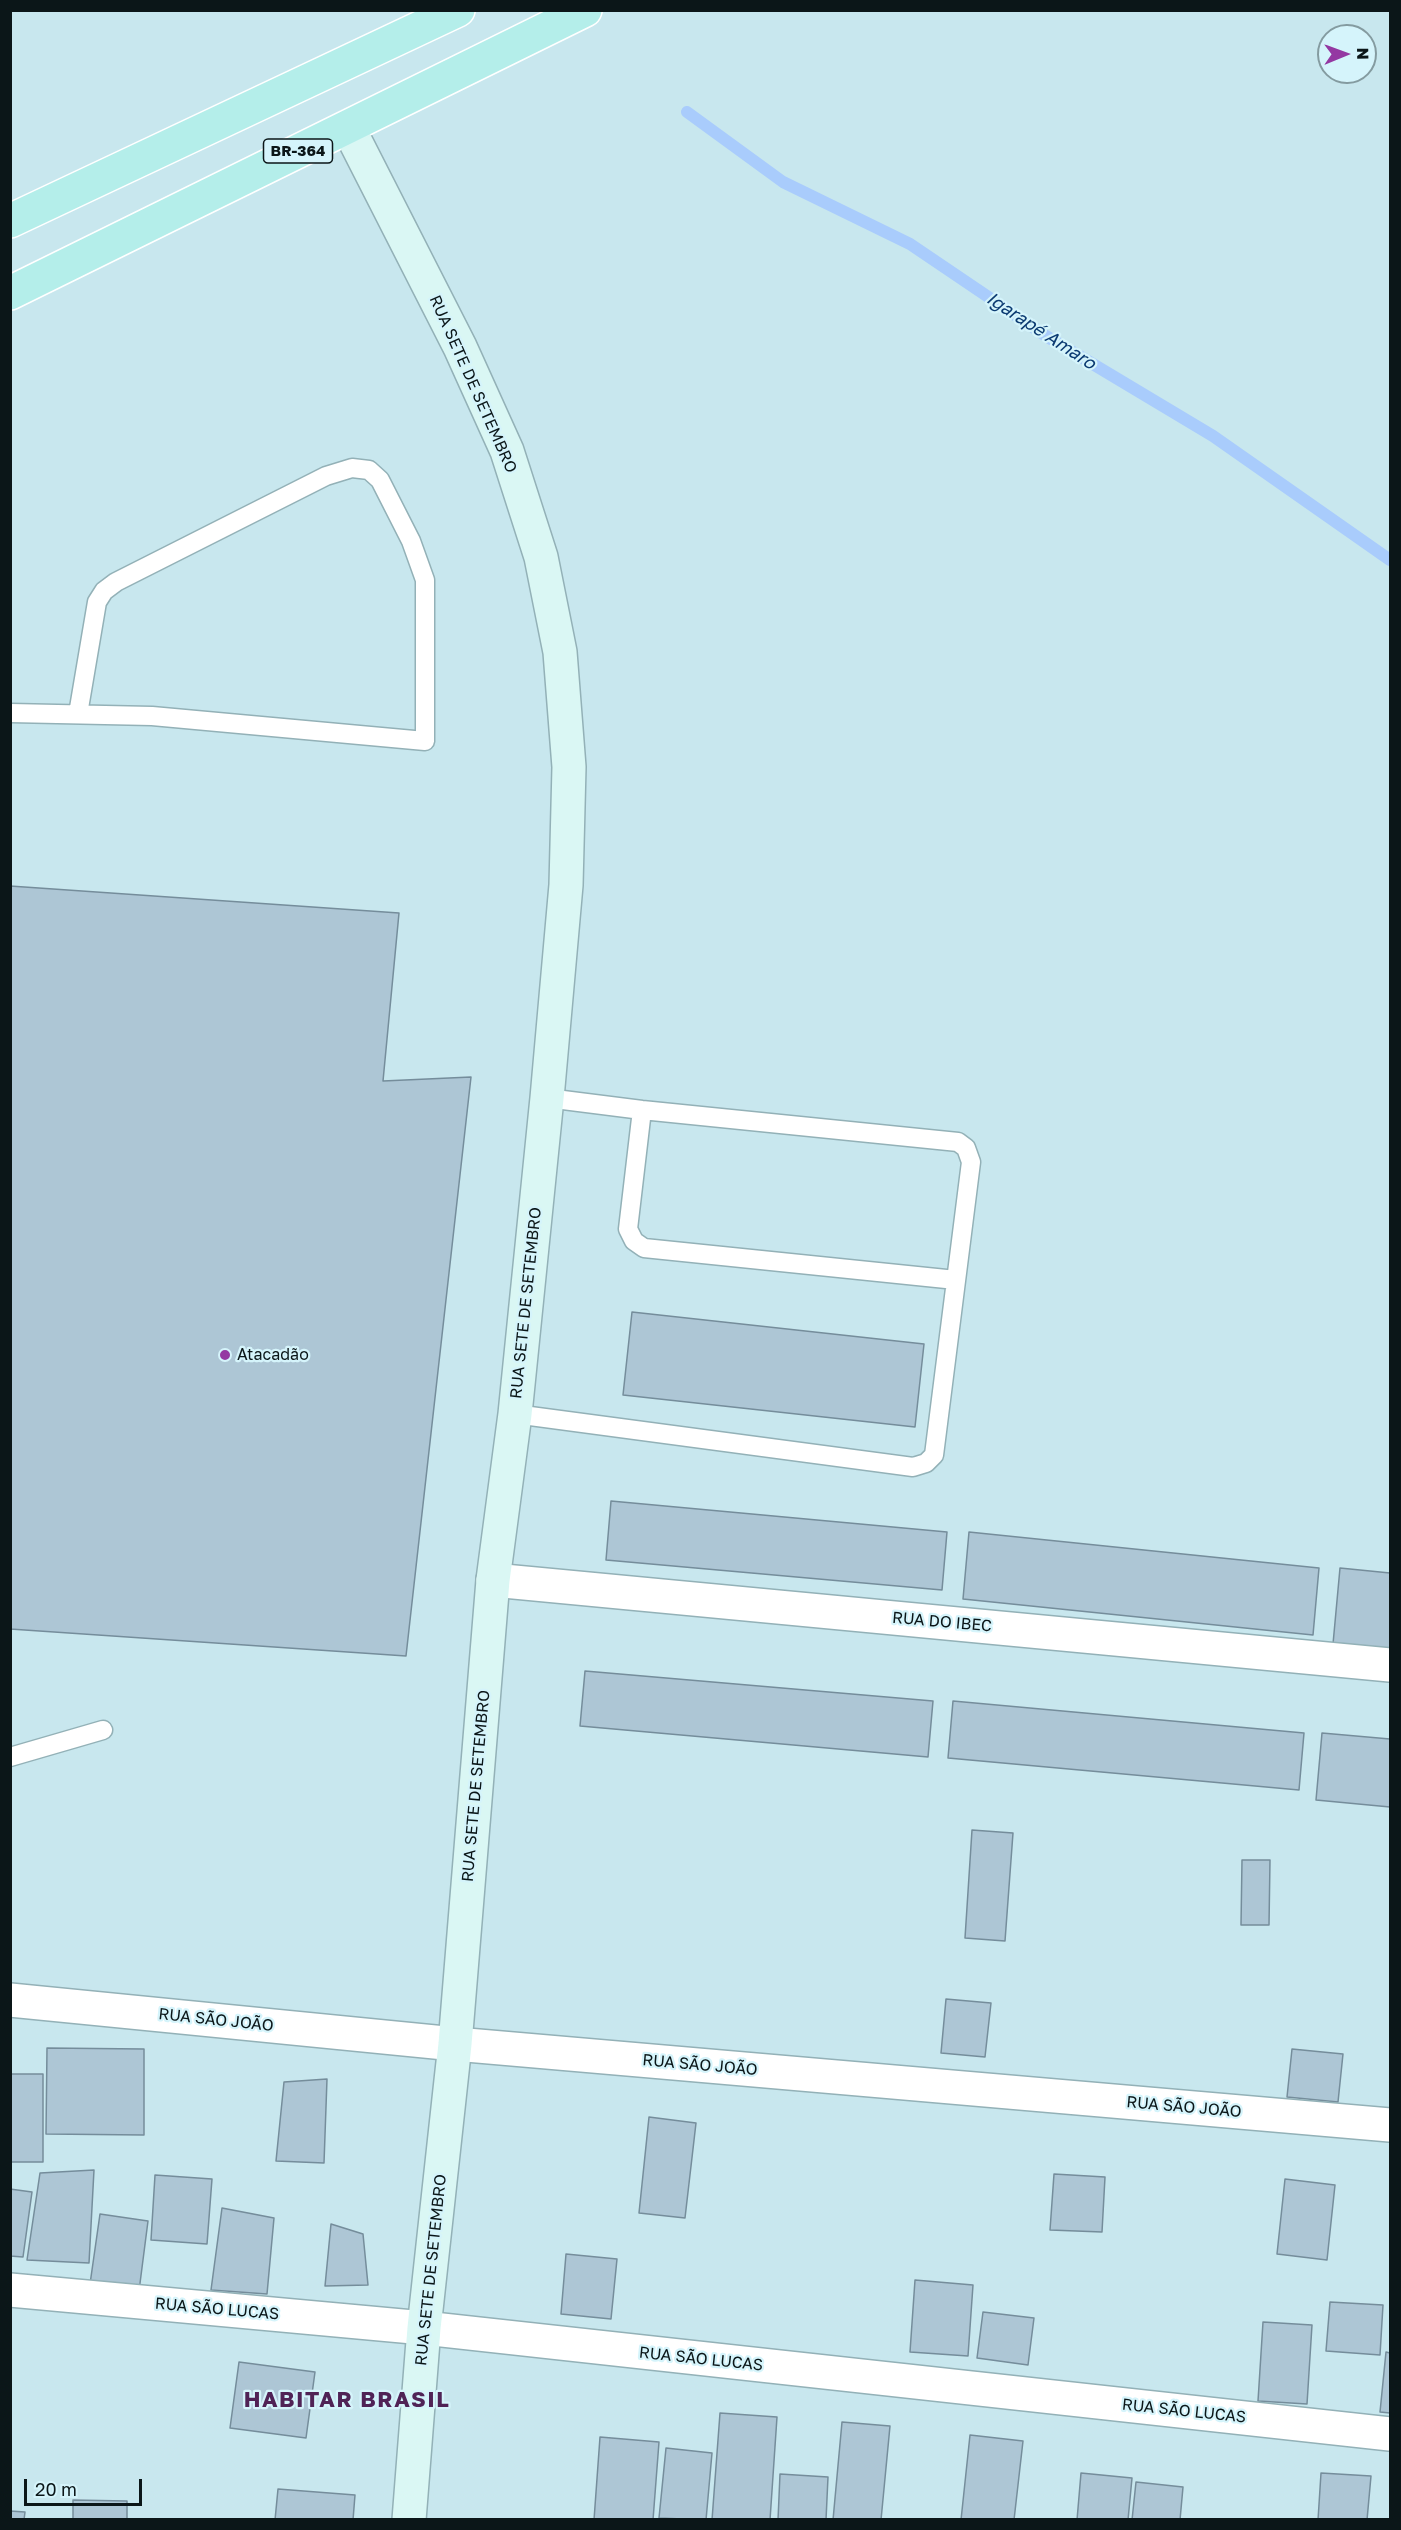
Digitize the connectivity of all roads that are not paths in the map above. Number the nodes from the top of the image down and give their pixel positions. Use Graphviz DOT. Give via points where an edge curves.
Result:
graph roads {
  1 [pos="458,10"];
  2 [pos="585,10"];
  3 [pos="348,127"];
  4 [pos="10,221"];
  5 [pos="10,293"];
  6 [pos="10,713"];
  7 [pos="78,714"];
  8 [pos="547,1098"];
  9 [pos="642,1110"];
  10 [pos="956,1280"];
  11 [pos="515,1414"];
  12 [pos="493,1580"];
  13 [pos="1390,1665"];
  14 [pos="103,1730"];
  15 [pos="10,1757"];
  16 [pos="10,2000"];
  17 [pos="455,2044"];
  18 [pos="1390,2125"];
  19 [pos="10,2290"];
  20 [pos="424,2328"];
  21 [pos="1390,2434"];
  22 [pos="409,2520"];
  1 -- 4 [label="main road"];
  2 -- 3 [label="main road, BR-364"];
  3 -- 5 [label="main road, BR-364"];
  3 -- 8 [label="street, RUA SETE DE SETEMBRO" via="460,347 502,441 543,567 560,652 569,767 566,885"];
  6 -- 7 [label="lane"];
  7 -- 7 [label="lane" via="152,716 425,741 425,580 411,541 380,480 369,470 352,468 326,476 104,591 97,602"];
  8 -- 9 [label="lane"];
  8 -- 11 [label="street, RUA SETE DE SETEMBRO"];
  9 -- 10 [label="lane" via="628,1229 634,1241 644,1248"];
  9 -- 10 [label="lane" via="958,1142 966,1148 971,1162"];
  10 -- 11 [label="lane" via="934,1455 913,1467"];
  11 -- 12 [label="street, RUA SETE DE SETEMBRO"];
  12 -- 13 [label="street, RUA DO IBEC"];
  12 -- 17 [label="street, RUA SETE DE SETEMBRO"];
  14 -- 15 [label="lane"];
  16 -- 17 [label="street, RUA SÃO JOÃO"];
  17 -- 18 [label="street, RUA SÃO JOÃO"];
  17 -- 20 [label="street, RUA SETE DE SETEMBRO"];
  19 -- 20 [label="street, RUA SÃO LUCAS"];
  20 -- 21 [label="street, RUA SÃO LUCAS"];
  20 -- 22 [label="street, RUA SETE DE SETEMBRO"];
}
